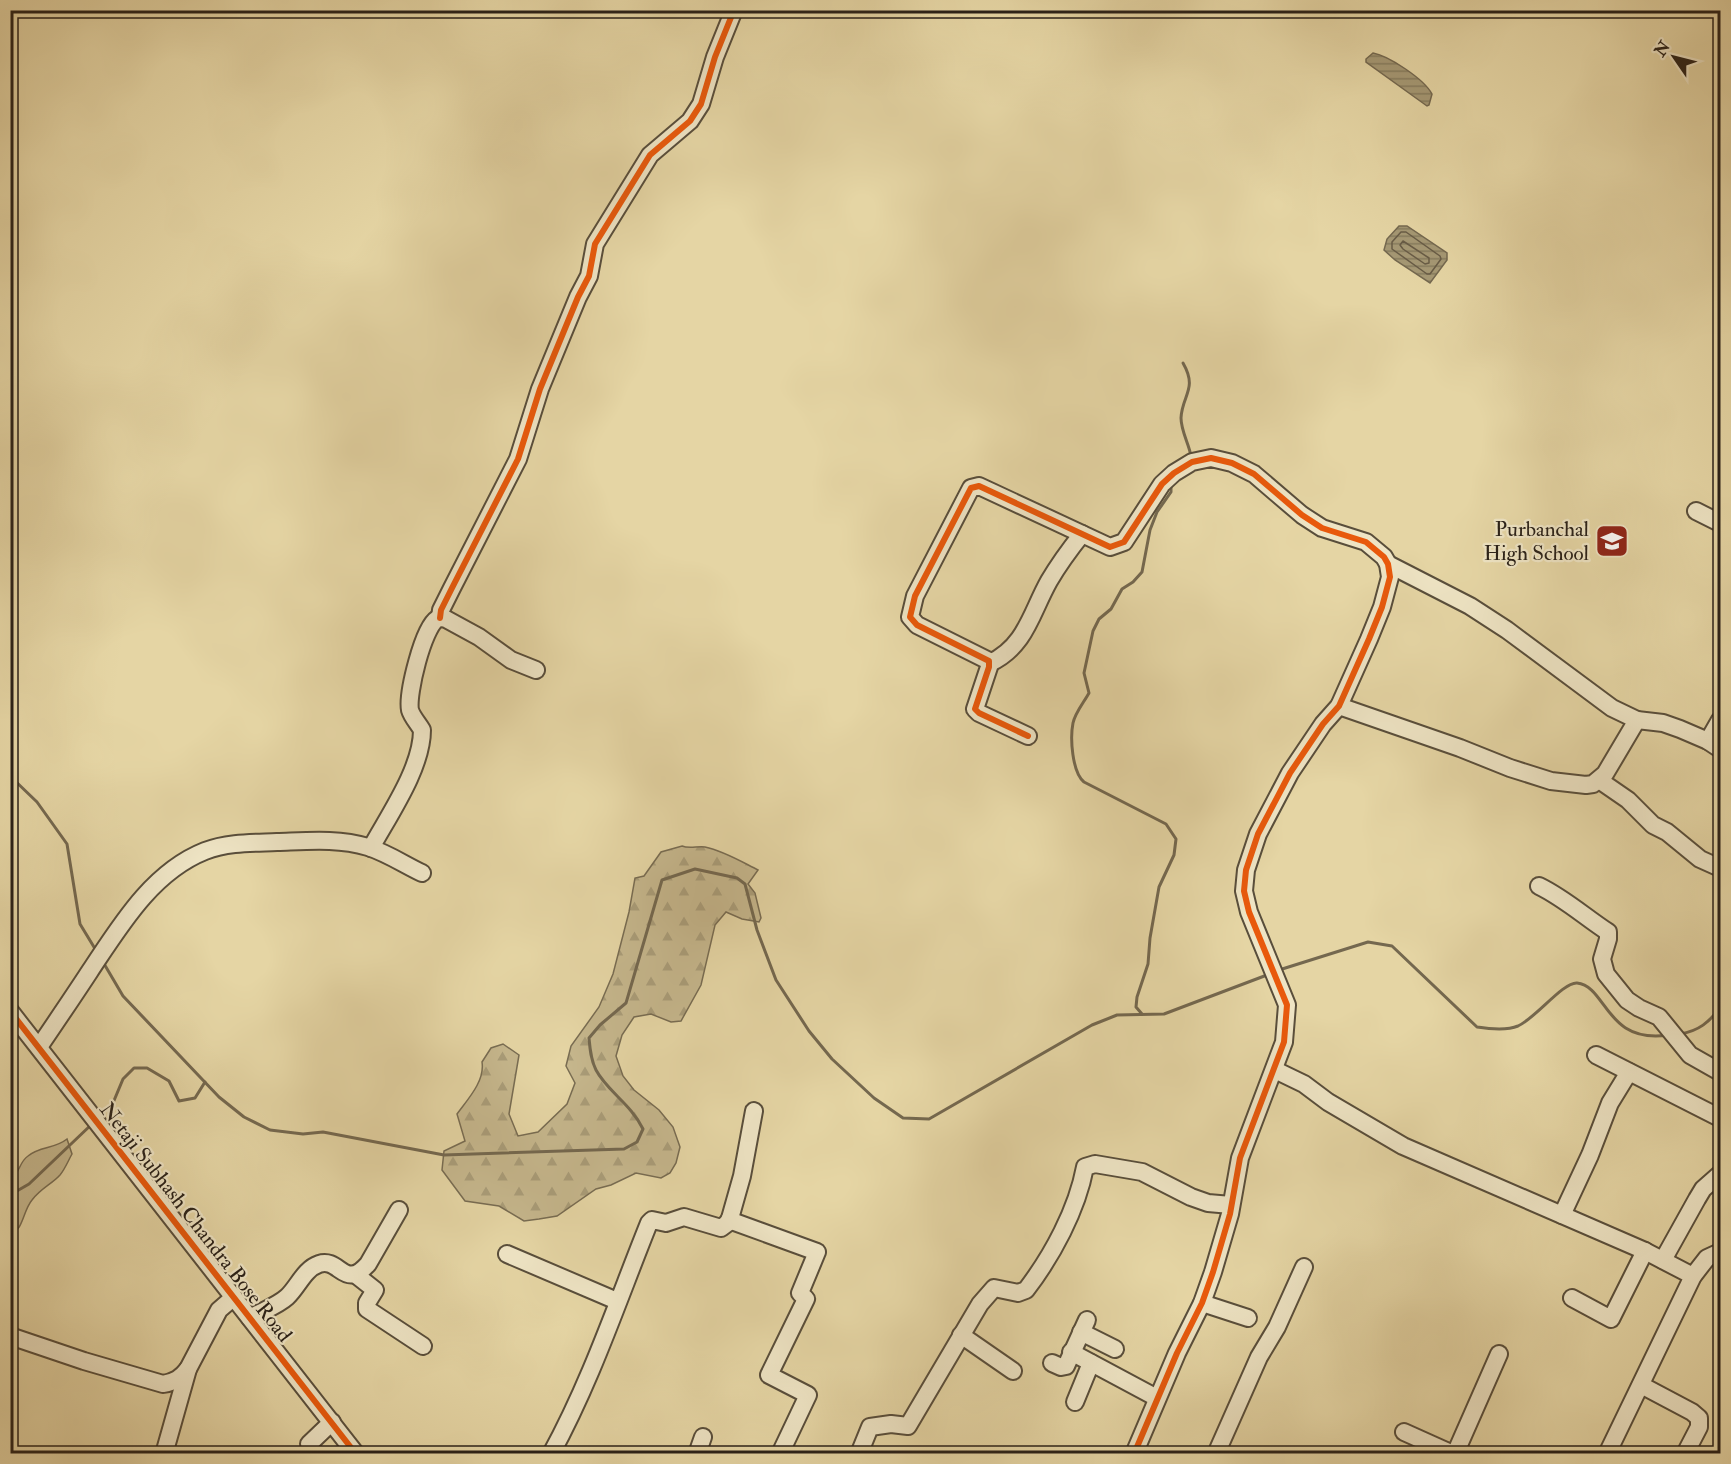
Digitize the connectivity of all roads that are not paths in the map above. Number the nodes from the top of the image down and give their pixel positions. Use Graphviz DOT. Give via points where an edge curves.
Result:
graph roads {
  1 [pos="734,10"];
  2 [pos="1696,511"];
  3 [pos="1720,523"];
  4 [pos="1082,534"];
  5 [pos="1388,564"];
  6 [pos="440,618"];
  7 [pos="990,663"];
  8 [pos="536,670"];
  9 [pos="1339,706"];
  10 [pos="1637,720"];
  11 [pos="1720,720"];
  12 [pos="1028,736"];
  13 [pos="1714,745"];
  14 [pos="1599,780"];
  15 [pos="371,848"];
  16 [pos="1720,868"];
  17 [pos="422,873"];
  18 [pos="1539,886"];
  19 [pos="14,1022"];
  20 [pos="39,1047"];
  21 [pos="1596,1055"];
  22 [pos="1275,1070"];
  23 [pos="1629,1072"];
  24 [pos="1720,1072"];
  25 [pos="754,1111"];
  26 [pos="1720,1118"];
  27 [pos="1720,1174"];
  28 [pos="1231,1205"];
  29 [pos="399,1210"];
  30 [pos="1562,1215"];
  31 [pos="729,1220"];
  32 [pos="1645,1251"];
  33 [pos="1720,1252"];
  34 [pos="507,1254"];
  35 [pos="1663,1260"];
  36 [pos="1304,1267"];
  37 [pos="356,1275"];
  38 [pos="1693,1276"];
  39 [pos="234,1297"];
  40 [pos="1572,1298"];
  41 [pos="617,1301"];
  42 [pos="1202,1303"];
  43 [pos="250,1318"];
  44 [pos="1248,1318"];
  45 [pos="961,1335"];
  46 [pos="10,1336"];
  47 [pos="423,1346"];
  48 [pos="1071,1352"];
  49 [pos="1499,1354"];
  50 [pos="1052,1364"];
  51 [pos="1098,1366"];
  52 [pos="188,1369"];
  53 [pos="1013,1371"];
  54 [pos="163,1384"];
  55 [pos="1641,1385"];
  56 [pos="182,1390"];
  57 [pos="1157,1398"];
  58 [pos="1075,1402"];
  59 [pos="332,1422"];
  60 [pos="1404,1432"];
  61 [pos="703,1437"];
  62 [pos="303,1450"];
  63 [pos="164,1454"];
  64 [pos="356,1454"];
  65 [pos="551,1454"];
  66 [pos="697,1454"];
  67 [pos="780,1454"];
  68 [pos="859,1454"];
  69 [pos="1134,1454"];
  70 [pos="1216,1454"];
  71 [pos="1454,1454"];
  72 [pos="1607,1454"];
  73 [pos="1685,1454"];
  1 -- 6 [label="street" via="700,104 690,121 650,155 594,244 589,276 540,389 518,459"];
  2 -- 3 [label="street"];
  4 -- 5 [label="street" via="1110,547 1124,542 1168,478 1192,462 1223,460 1254,474 1315,524 1366,542"];
  4 -- 7 [label="street" via="1051,578 1022,636 1008,653"];
  4 -- 7 [label="street" via="979,486 967,493 915,596 910,617 917,625"];
  5 -- 9 [label="street" via="1390,577 1382,607"];
  5 -- 10 [label="street" via="1470,606 1607,705"];
  6 -- 8 [label="street" via="511,660"];
  6 -- 15 [label="street" via="428,633 415,668 410,710 422,734 415,760"];
  7 -- 12 [label="street" via="975,709"];
  9 -- 14 [label="street" via="1551,781 1586,785"];
  9 -- 22 [label="street" via="1290,773 1258,834 1246,870 1247,904 1287,1005 1284,1042"];
  10 -- 13 [label="street" via="1672,726"];
  10 -- 14 [label="street"];
  11 -- 13 [label="street"];
  14 -- 16 [label="street" via="1628,800 1653,825 1700,859"];
  15 -- 17 [label="street"];
  15 -- 20 [label="street" via="325,840 222,846 203,851 159,881 140,900"];
  18 -- 24 [label="street" via="1608,932 1602,959 1606,974 1627,1000 1659,1017 1687,1052"];
  19 -- 20 [label="street, Netaji Subhash Chandra Bose Road"];
  20 -- 39 [label="street, Netaji Subhash Chandra Bose Road"];
  21 -- 23 [label="street"];
  22 -- 28 [label="street" via="1240,1158"];
  22 -- 30 [label="street" via="1395,1141"];
  23 -- 26 [label="street"];
  23 -- 30 [label="street" via="1611,1103"];
  25 -- 31 [label="street"];
  27 -- 35 [label="street" via="1703,1189"];
  28 -- 42 [label="street"];
  28 -- 45 [label="street" via="1191,1197 1143,1172 1088,1165 1062,1231 1032,1283 1018,1293 994,1288"];
  29 -- 37 [label="street" via="368,1264"];
  30 -- 32 [label="street"];
  31 -- 41 [label="street" via="722,1228 684,1216 666,1222 652,1220"];
  31 -- 67 [label="street" via="817,1252 800,1293 806,1299 769,1375 808,1395"];
  32 -- 35 [label="street"];
  32 -- 40 [label="street" via="1611,1319"];
  33 -- 38 [label="street" via="1707,1258"];
  34 -- 41 [label="street"];
  35 -- 38 [label="street"];
  36 -- 70 [label="street"];
  37 -- 43 [label="street" via="327,1263 319,1264 309,1270 287,1297"];
  37 -- 47 [label="street" via="375,1290 367,1309"];
  38 -- 55 [label="street"];
  39 -- 43 [label="street, Netaji Subhash Chandra Bose Road"];
  39 -- 52 [label="street" via="219,1310"];
  41 -- 65 [label="street" via="592,1367"];
  42 -- 44 [label="street"];
  42 -- 57 [label="street"];
  43 -- 59 [label="street, Netaji Subhash Chandra Bose Road"];
  45 -- 53 [label="street"];
  45 -- 68 [label="street" via="908,1426 870,1427"];
  46 -- 54 [label="street"];
  48 -- 50 [label="street" via="1065,1366"];
  48 -- 51 [label="street"];
  48 -- 51 [label="street" via="1084,1326 1117,1345"];
  49 -- 71 [label="street"];
  51 -- 57 [label="street"];
  51 -- 58 [label="street"];
  52 -- 54 [label="street" via="182,1377"];
  52 -- 56 [label="street"];
  54 -- 56 [label="street"];
  55 -- 72 [label="street"];
  55 -- 73 [label="street" via="1699,1418 1699,1427"];
  56 -- 63 [label="street"];
  57 -- 69 [label="street"];
  59 -- 62 [label="street"];
  59 -- 64 [label="street, Netaji Subhash Chandra Bose Road"];
  60 -- 71 [label="street"];
  61 -- 66 [label="street"];
}
